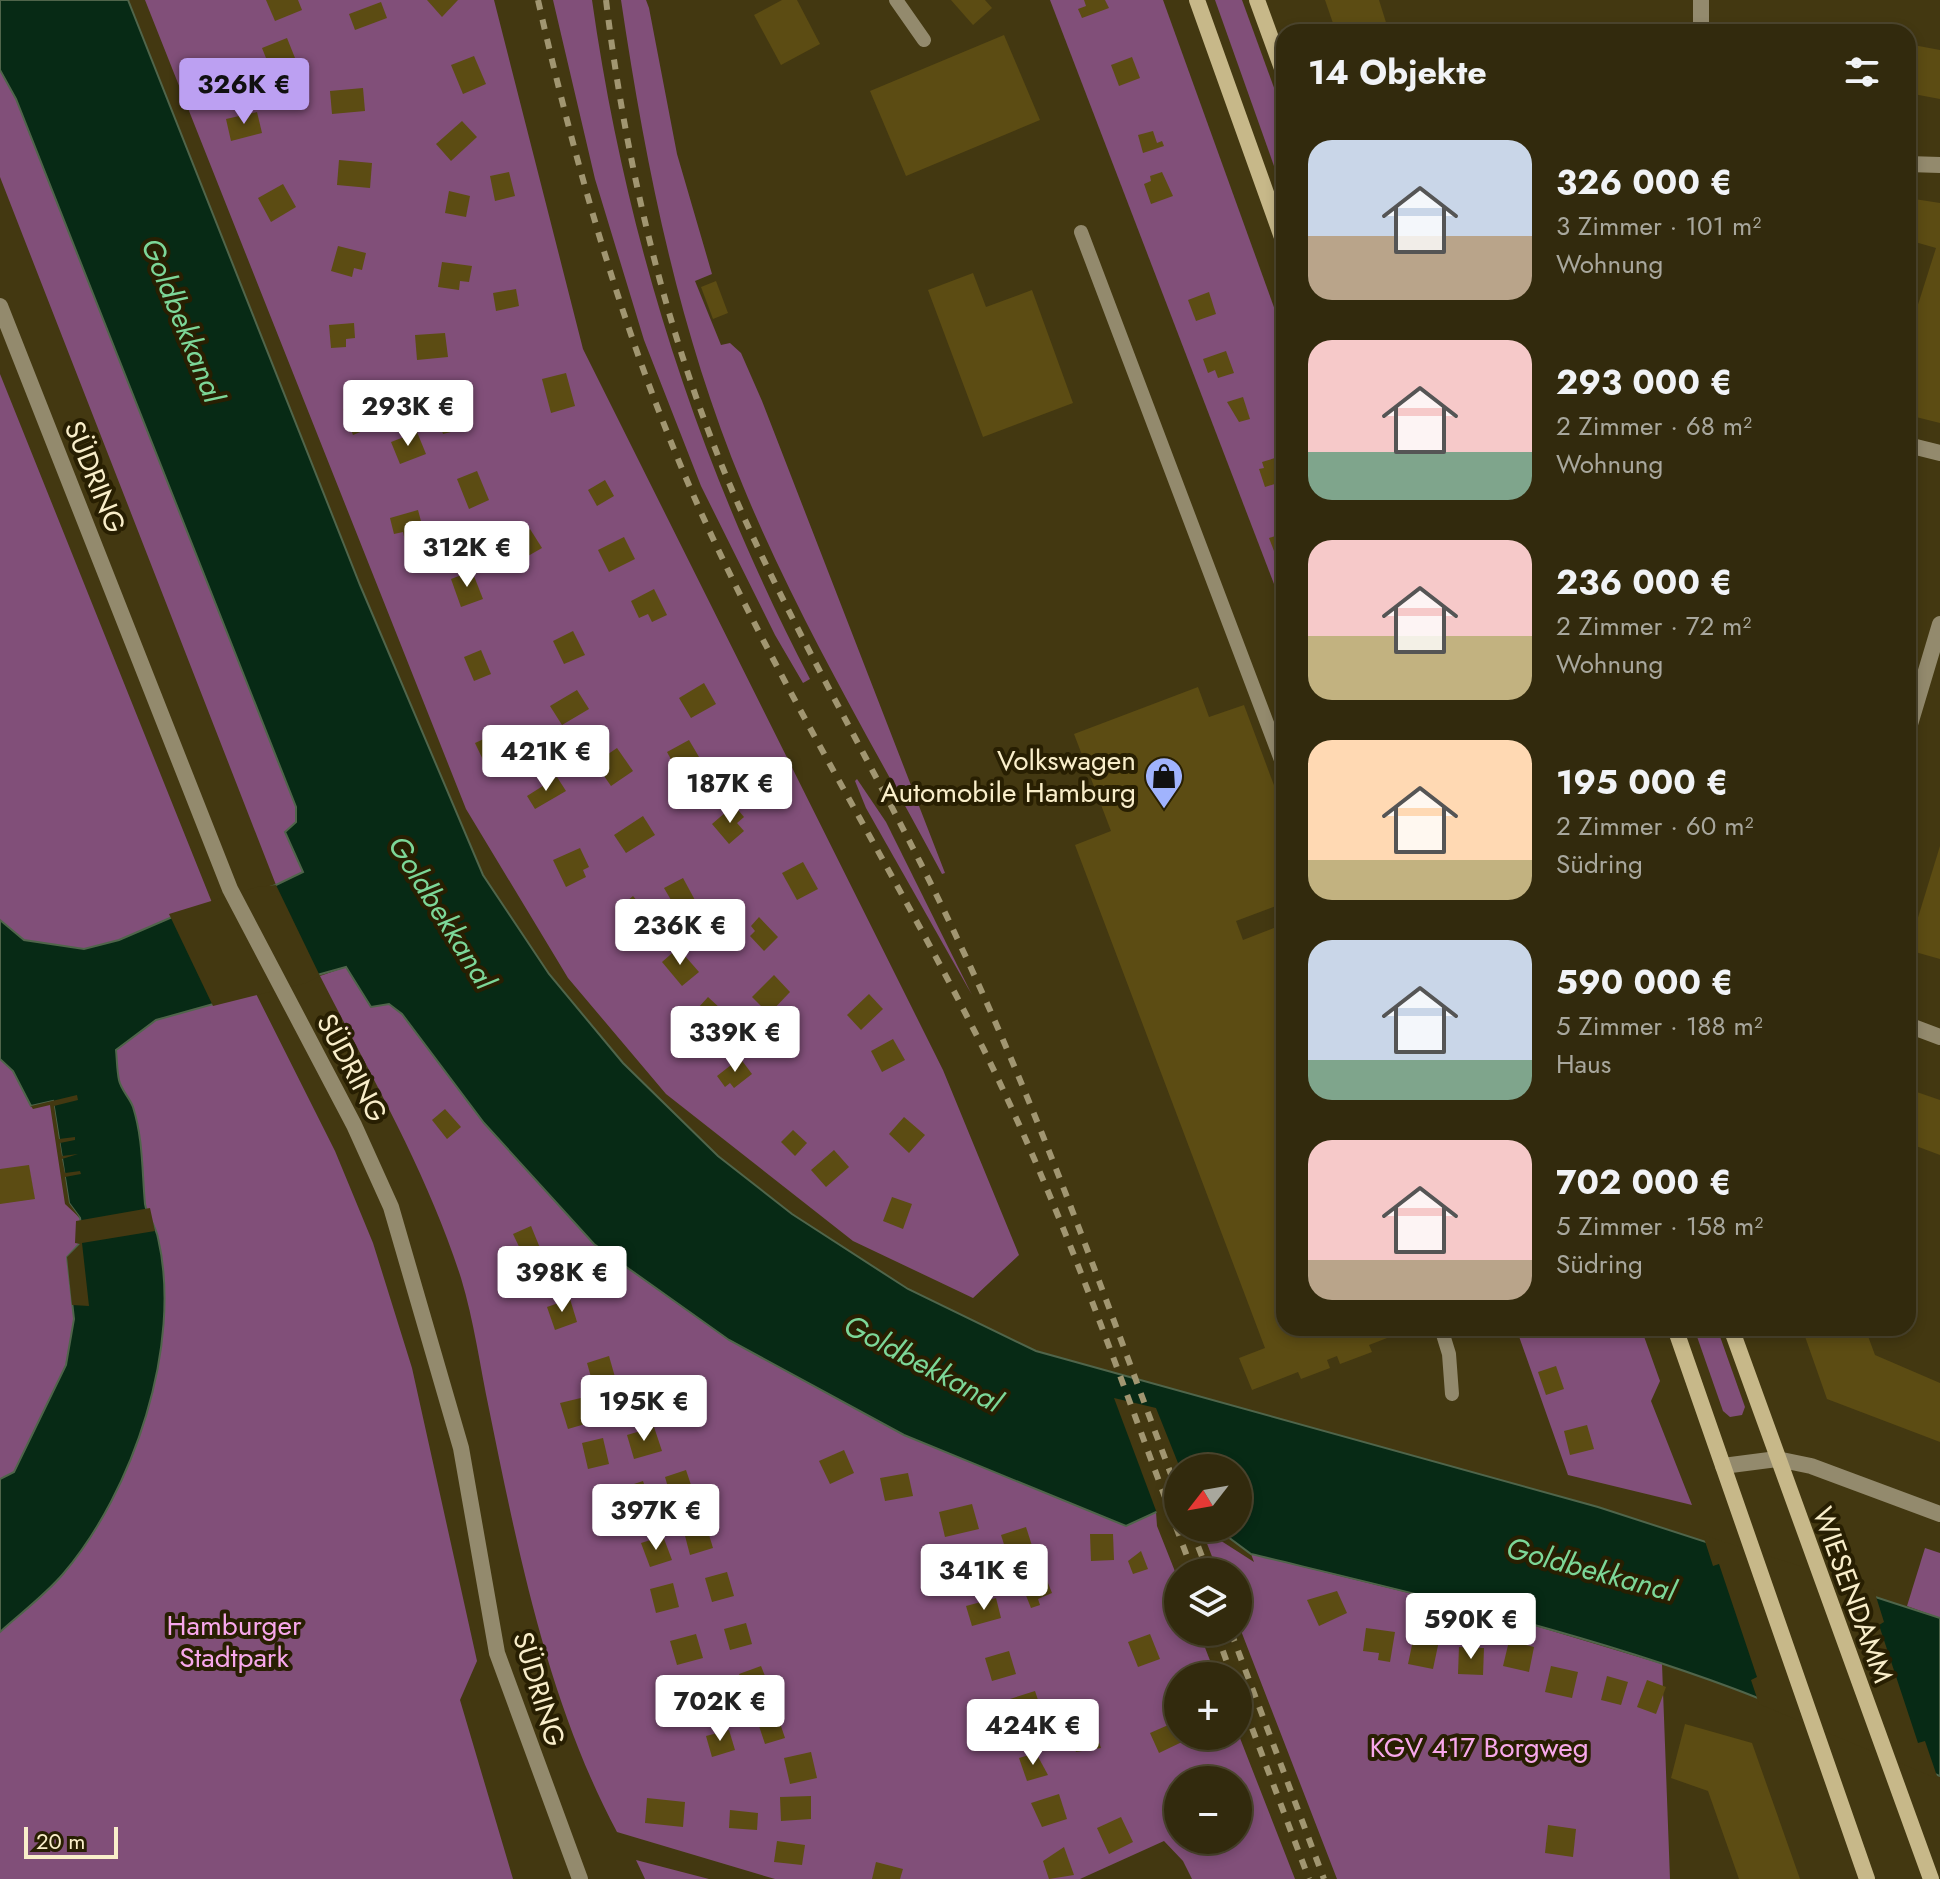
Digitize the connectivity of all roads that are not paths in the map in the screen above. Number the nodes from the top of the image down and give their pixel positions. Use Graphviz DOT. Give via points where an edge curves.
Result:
graph roads {
  1 [pos="896,0"];
  2 [pos="1197,0"];
  3 [pos="1257,0"];
  4 [pos="1701,0"];
  5 [pos="1701,24"];
  6 [pos="924,40"];
  7 [pos="1276,52"];
  8 [pos="1916,164"];
  9 [pos="1940,165"];
  10 [pos="1276,221"];
  11 [pos="1081,232"];
  12 [pos="0,306"];
  13 [pos="1916,447"];
  14 [pos="1940,453"];
  15 [pos="1940,624"];
  16 [pos="1934,666"];
  17 [pos="1916,711"];
  18 [pos="1276,747"];
  19 [pos="1916,1028"];
  20 [pos="1940,1037"];
  21 [pos="1443,1336"];
  22 [pos="1678,1336"];
  23 [pos="1734,1336"];
  24 [pos="1452,1394"];
  25 [pos="1777,1459"];
  26 [pos="1723,1466"];
  27 [pos="1940,1514"];
  28 [pos="580,1879"];
  29 [pos="1867,1879"];
  30 [pos="1931,1879"];
  1 -- 6 [label="lane"];
  2 -- 10 [label="street"];
  3 -- 7 [label="street"];
  4 -- 5 [label="street"];
  8 -- 9 [label="street"];
  11 -- 18 [label="lane"];
  12 -- 28 [label="street, SÜDRING" via="230,889 354,1125 391,1207 461,1448 497,1653"];
  13 -- 14 [label="street"];
  15 -- 16 [label="street"];
  16 -- 17 [label="street"];
  19 -- 20 [label="street"];
  21 -- 24 [label="lane"];
  22 -- 26 [label="street"];
  23 -- 25 [label="street, WIESENDAMM"];
  25 -- 26 [label="street"];
  25 -- 27 [label="street" via="1811,1466"];
  25 -- 30 [label="street, WIESENDAMM"];
  26 -- 29 [label="street"];
}
